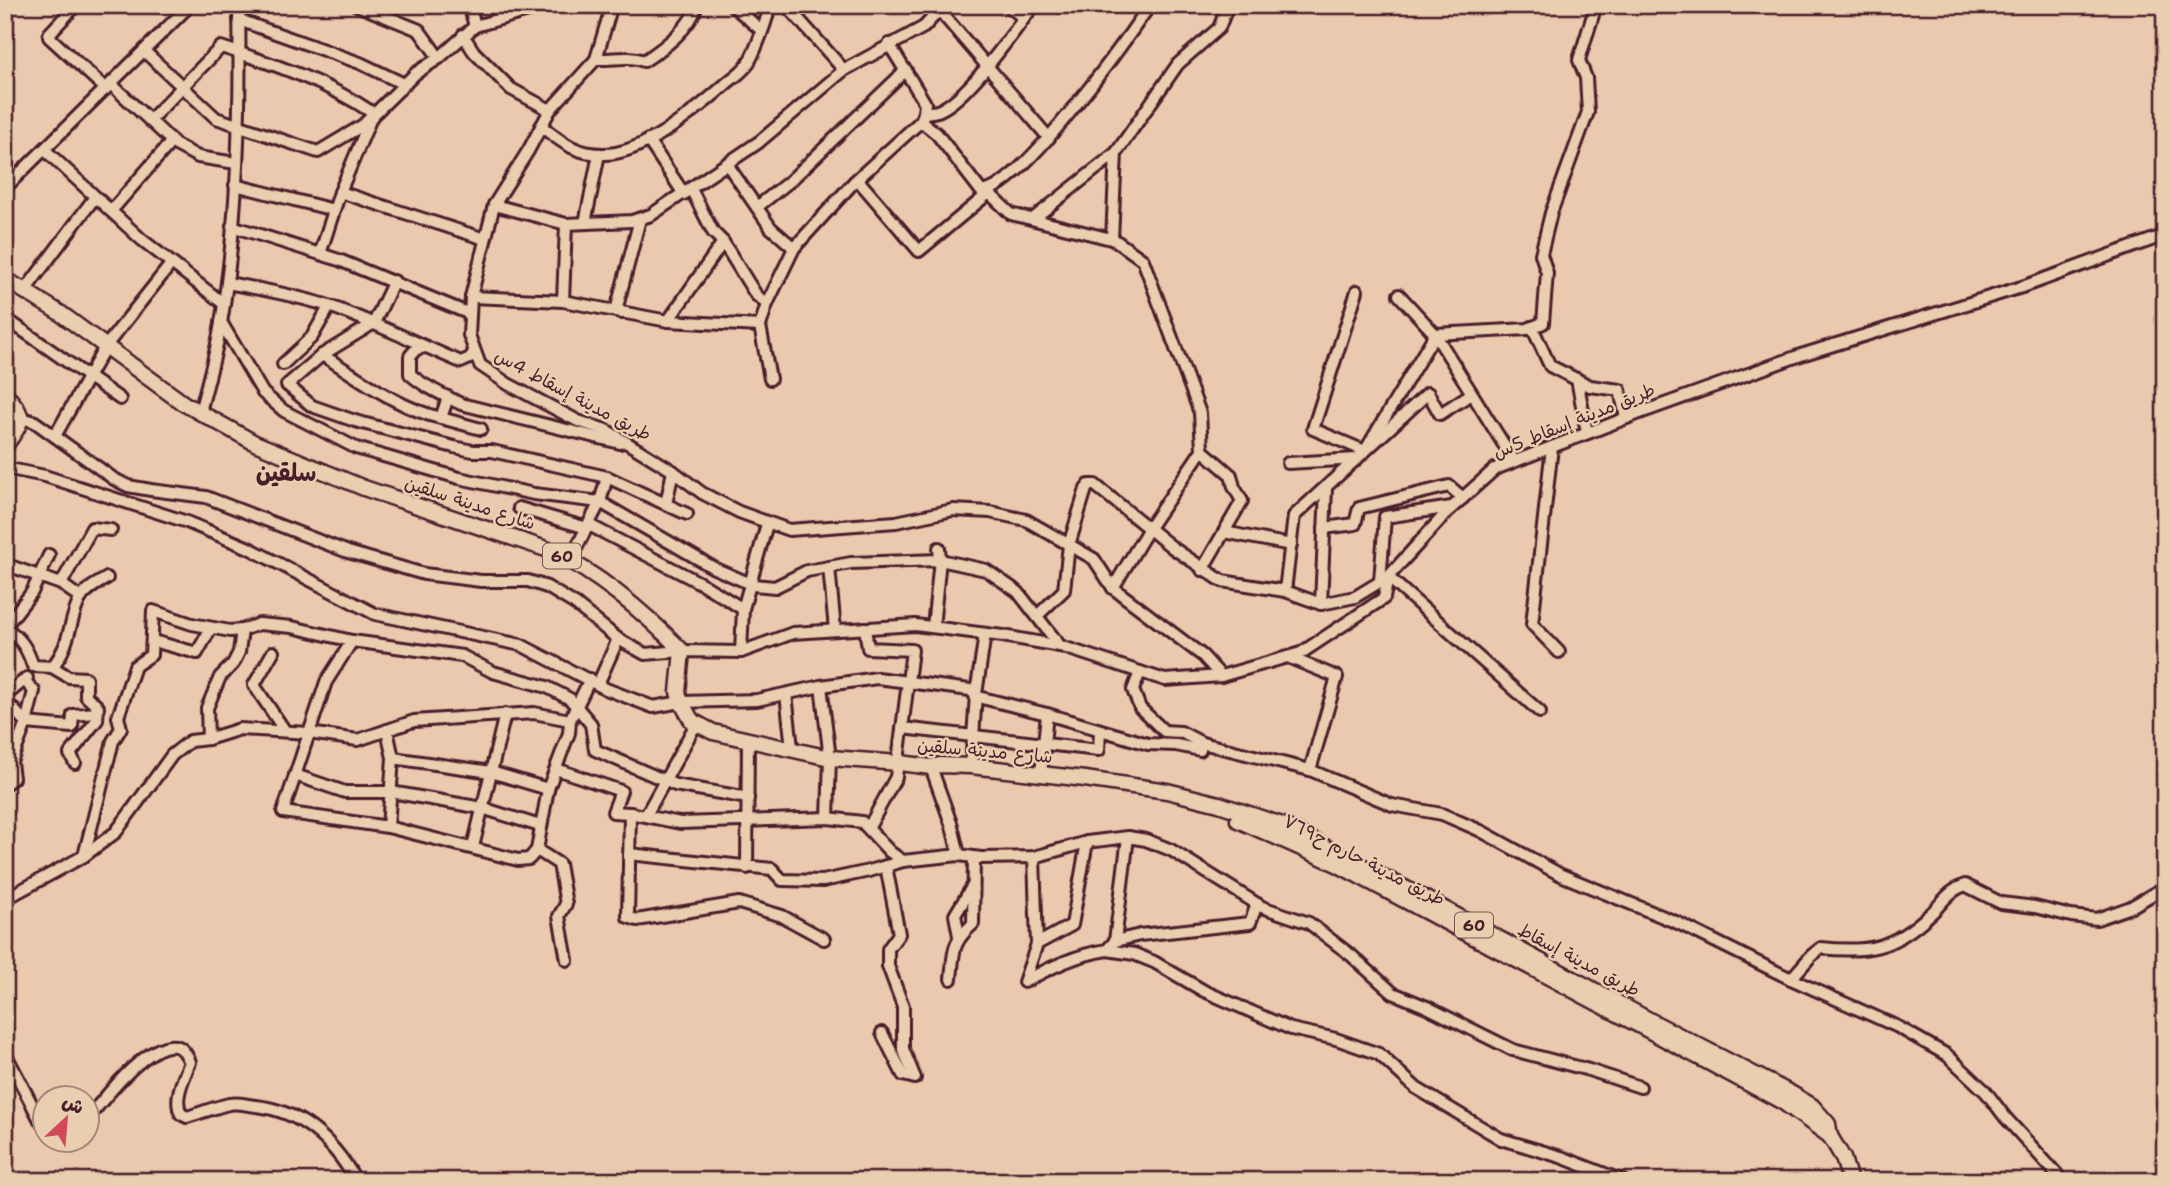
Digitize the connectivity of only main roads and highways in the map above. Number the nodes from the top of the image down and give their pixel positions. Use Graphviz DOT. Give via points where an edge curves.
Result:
graph roads {
  1 [pos="5,279"];
  2 [pos="5,394"];
  3 [pos="5,446"];
  4 [pos="1085,779"];
  5 [pos="1850,1181"];
  1 -- 4 [label="main road, شارع مدينة سلقين / 60" via="60,313 183,403 255,443 364,488 570,560 661,629 682,651 681,702 692,721 713,732 830,758 971,766"];
  2 -- 3 [label="main road" via="22,418"];
  4 -- 5 [label="main road, طريق مدينة حارم ح٧٦٩ / 60" via="1169,797 1244,821 1337,864 1783,1102 1829,1136"];
}
